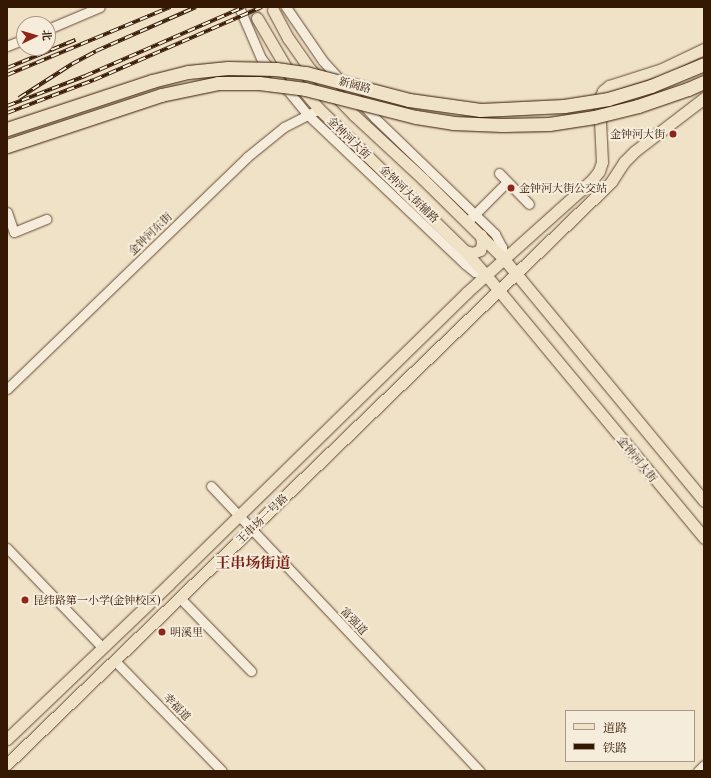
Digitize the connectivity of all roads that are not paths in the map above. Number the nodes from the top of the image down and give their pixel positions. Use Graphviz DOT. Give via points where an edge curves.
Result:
graph roads {
  1 [pos="239,7"];
  2 [pos="286,7"];
  3 [pos="96,8"];
  4 [pos="273,10"];
  5 [pos="257,18"];
  6 [pos="56,26"];
  7 [pos="704,49"];
  8 [pos="704,64"];
  9 [pos="704,82"];
  10 [pos="704,98"];
  11 [pos="318,109"];
  12 [pos="308,115"];
  13 [pos="7,129"];
  14 [pos="7,146"];
  15 [pos="499,173"];
  16 [pos="507,182"];
  17 [pos="529,204"];
  18 [pos="7,212"];
  19 [pos="471,218"];
  20 [pos="47,219"];
  21 [pos="481,235"];
  22 [pos="464,251"];
  23 [pos="504,259"];
  24 [pos="516,273"];
  25 [pos="486,275"];
  26 [pos="499,290"];
  27 [pos="7,389"];
  28 [pos="211,486"];
  29 [pos="704,501"];
  30 [pos="239,515"];
  31 [pos="251,529"];
  32 [pos="704,538"];
  33 [pos="7,548"];
  34 [pos="180,598"];
  35 [pos="102,648"];
  36 [pos="115,660"];
  37 [pos="251,670"];
  38 [pos="7,739"];
  39 [pos="7,764"];
  40 [pos="704,765"];
  41 [pos="222,771"];
  42 [pos="480,771"];
  43 [pos="698,771"];
  1 -- 12 [label="street, 金钟河大街辅路" via="261,58"];
  2 -- 19 [label="street" via="323,61"];
  3 -- 6 [label="street"];
  4 -- 19 [label="main road, 金钟河大街" via="288,38 310,69 354,115"];
  5 -- 11 [label="main road, 金钟河大街" via="291,76"];
  7 -- 23 [label="main road, 王串场一号路" via="662,69 609,86 603,91 600,100 603,153 599,171"];
  8 -- 13 [label="highway, 新阔路, bridge" via="651,86 608,99 564,106 480,110 409,100 306,73 276,68 228,68 188,72 152,81"];
  9 -- 14 [label="highway, 新阔路, bridge" via="638,106 594,117 549,124 502,125 453,123 416,117 305,89 259,83 218,83 161,95"];
  10 -- 24 [label="main road, 王串场一号路" via="635,151 611,182"];
  11 -- 12 [label="street, 金钟河东街"];
  11 -- 22 [label="main road, 金钟河大街"];
  12 -- 25 [label="street, 金钟河大街辅路" via="465,264 475,272"];
  12 -- 27 [label="street, 金钟河东街" via="284,127 247,157"];
  15 -- 16 [label="street"];
  16 -- 17 [label="street"];
  16 -- 19 [label="street"];
  18 -- 20 [label="street" via="14,232"];
  19 -- 21 [label="main road, 金钟河大街"];
  19 -- 23 [label="street" via="495,234 502,247"];
  21 -- 22 [label="main road" via="480,250 473,253"];
  21 -- 23 [label="main road, 金钟河大街"];
  22 -- 25 [label="main road, 金钟河大街"];
  23 -- 24 [label="main road, 金钟河大街"];
  23 -- 25 [label="main road, 王串场一号路"];
  24 -- 26 [label="main road, 王串场一号路"];
  24 -- 29 [label="main road, 金钟河大街"];
  25 -- 26 [label="main road, 金钟河大街"];
  25 -- 30 [label="main road, 王串场一号路"];
  26 -- 31 [label="main road, 王串场一号路"];
  26 -- 32 [label="main road, 金钟河大街"];
  28 -- 30 [label="street, 富强道"];
  30 -- 31 [label="street, 富强道"];
  30 -- 35 [label="main road, 王串场一号路"];
  31 -- 34 [label="main road, 王串场一号路"];
  31 -- 42 [label="street, 富强道"];
  33 -- 35 [label="street"];
  34 -- 36 [label="main road, 王串场一号路"];
  34 -- 37 [label="street"];
  35 -- 38 [label="main road, 王串场一号路"];
  36 -- 39 [label="main road, 王串场一号路"];
  36 -- 41 [label="street, 幸福道"];
  40 -- 43 [label="street"];
}
